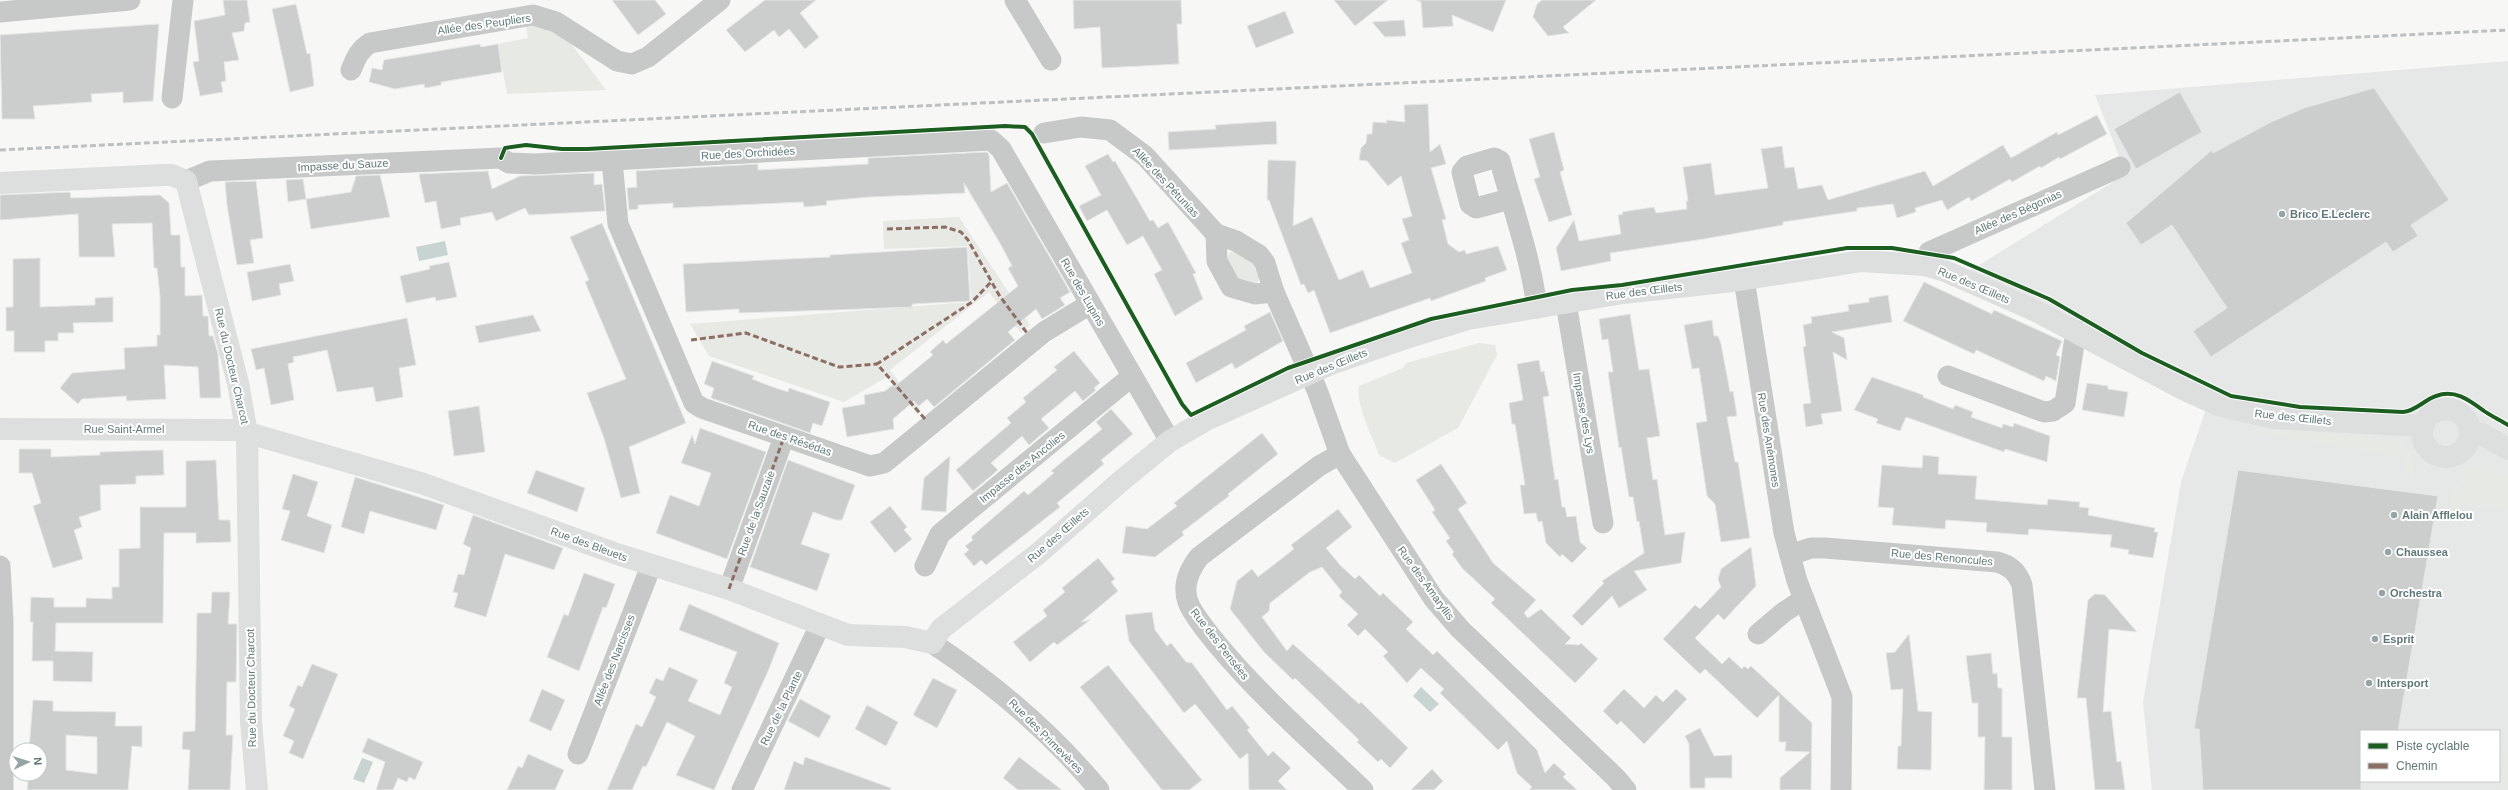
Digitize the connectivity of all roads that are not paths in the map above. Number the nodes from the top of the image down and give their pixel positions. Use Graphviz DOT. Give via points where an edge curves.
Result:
graph roads {
  1 [pos="130,0"];
  2 [pos="183,0"];
  3 [pos="720,0"];
  4 [pos="1015,0"];
  5 [pos="0,12"];
  6 [pos="1050,60"];
  7 [pos="351,70"];
  8 [pos="172,98"];
  9 [pos="1044,133"];
  10 [pos="996,142"];
  11 [pos="501,158"];
  12 [pos="612,160"];
  13 [pos="2120,167"];
  14 [pos="186,181"];
  15 [pos="0,183"];
  16 [pos="1510,199"];
  17 [pos="1216,234"];
  18 [pos="1925,265"];
  19 [pos="1744,278"];
  20 [pos="1274,292"];
  21 [pos="1566,303"];
  22 [pos="1090,304"];
  23 [pos="1537,308"];
  24 [pos="2076,331"];
  25 [pos="1310,374"];
  26 [pos="1948,376"];
  27 [pos="1131,377"];
  28 [pos="2423,426"];
  29 [pos="0,429"];
  30 [pos="2470,433"];
  31 [pos="248,434"];
  32 [pos="784,437"];
  33 [pos="1170,441"];
  34 [pos="2508,449"];
  35 [pos="1340,454"];
  36 [pos="1603,523"];
  37 [pos="1790,555"];
  38 [pos="0,566"];
  39 [pos="651,566"];
  40 [pos="925,566"];
  41 [pos="729,589"];
  42 [pos="1804,599"];
  43 [pos="820,626"];
  44 [pos="1758,634"];
  45 [pos="932,643"];
  46 [pos="578,754"];
  47 [pos="3,790"];
  48 [pos="257,790"];
  49 [pos="742,790"];
  50 [pos="1099,790"];
  51 [pos="1363,790"];
  52 [pos="1626,790"];
  53 [pos="1841,790"];
  54 [pos="2045,790"];
  1 -- 5 [label="street"];
  2 -- 8 [label="street"];
  3 -- 7 [label="street, Allée des Peupliers" via="648,57 632,64 617,61 556,22 533,15 370,43 356,56"];
  4 -- 6 [label="street"];
  9 -- 17 [label="street, Allée des Pétunias" via="1080,127 1110,130 1145,156"];
  10 -- 12 [label="street, Rue des Orchidées" via="986,140"];
  10 -- 22 [label="street, Rue des Lupins"];
  11 -- 12 [label="street, Rue des Orchidées" via="517,164"];
  11 -- 14 [label="street, Impasse du Sauze" via="210,171"];
  12 -- 32 [label="street, Rue des Résédas" via="618,224 689,395 694,403 702,408"];
  13 -- 18 [label="street, Allée des Bégonias" via="1929,252"];
  14 -- 15 [label="street" via="172,175 164,175"];
  14 -- 31 [label="street, Rue du Docteur Charcot"];
  16 -- 23 [label="street"];
  17 -- 20 [label="street" via="1236,240 1259,255 1265,263"];
  17 -- 20 [label="street" via="1217,261 1231,287 1255,294"];
  18 -- 19 [label="street, Rue des Œillets" via="1862,261"];
  18 -- 24 [label="street, Rue des Œillets" via="1960,277"];
  19 -- 21 [label="street, Rue des Œillets"];
  19 -- 37 [label="street, Rue des Anémones" via="1784,533"];
  20 -- 25 [label="street"];
  21 -- 23 [label="street, Rue des Œillets"];
  21 -- 36 [label="street, Impasse des Lys"];
  22 -- 27 [label="street, Rue des Lupins"];
  22 -- 32 [label="street, Rue des Résédas" via="1044,332 884,463 870,466"];
  23 -- 25 [label="street, Rue des Œillets" via="1468,319 1358,354"];
  24 -- 26 [label="street" via="2065,403 2053,411 2044,412"];
  24 -- 28 [label="street, Rue des Œillets" via="2218,405 2274,418"];
  25 -- 33 [label="street, Rue des Œillets" via="1206,420"];
  25 -- 35 [label="street, Rue des Amaryllis"];
  27 -- 33 [label="street, Rue des Lupins"];
  27 -- 40 [label="street, Impasse des Ancolies" via="940,534"];
  28 -- 30 [label="street" via="2431,414 2444,408 2452,409 2463,416"];
  28 -- 30 [label="street" via="2424,442 2428,449 2443,457 2459,454 2465,448"];
  29 -- 31 [label="street, Rue Saint-Armel" via="229,429"];
  30 -- 34 [label="street" via="2482,434"];
  31 -- 39 [label="street, Rue des Bleuets" via="421,483"];
  31 -- 48 [label="street, Rue du Docteur Charcot" via="251,722"];
  32 -- 41 [label="street, Rue de la Sauzaie"];
  33 -- 45 [label="street, Rue des Œillets" via="1120,481 1040,552 940,629"];
  35 -- 51 [label="street, Rue des Pensées" via="1319,466 1199,557 1188,575 1185,586 1188,601 1195,615 1242,673"];
  35 -- 52 [label="street, Rue des Amaryllis" via="1445,614"];
  37 -- 42 [label="street, Rue des Anémones"];
  37 -- 54 [label="street, Rue des Renoncules" via="1811,548 1825,548 1997,562 2006,564 2013,570 2022,585"];
  38 -- 47 [label="street" via="3,621"];
  39 -- 41 [label="street, Rue des Bleuets" via="693,576"];
  39 -- 46 [label="street, Allée des Narcisses"];
  41 -- 43 [label="street, Rue des Bleuets"];
  42 -- 44 [label="street"];
  42 -- 53 [label="street, Rue des Anémones" via="1842,697"];
  43 -- 45 [label="street, Rue des Bleuets" via="848,635 905,637"];
  43 -- 49 [label="street, Rue de la Plante"];
  45 -- 50 [label="street, Rue des Primevères" via="979,674 1030,717"];
}
